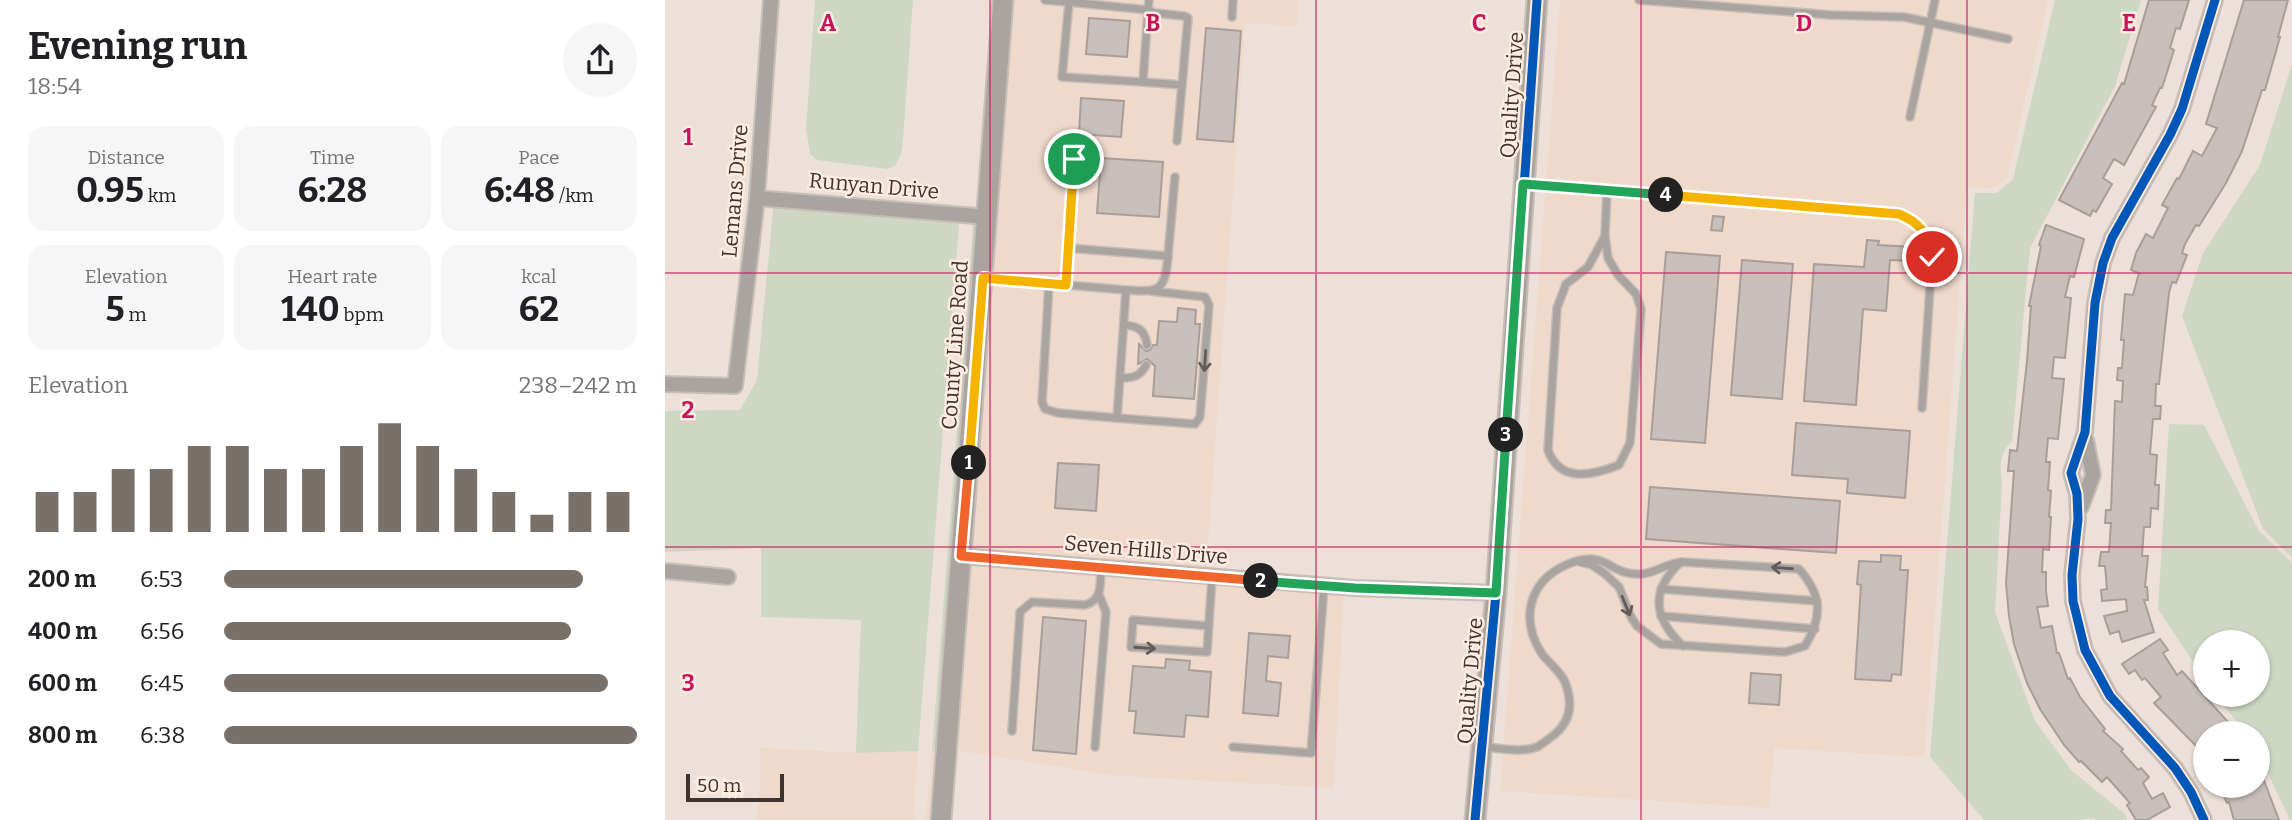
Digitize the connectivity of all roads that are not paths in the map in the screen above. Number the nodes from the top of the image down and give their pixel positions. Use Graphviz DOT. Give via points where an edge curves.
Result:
graph roads {
  1 [pos="771,0"];
  2 [pos="1003,0"];
  3 [pos="1045,0"];
  4 [pos="1149,0"];
  5 [pos="1233,0"];
  6 [pos="1537,0"];
  7 [pos="1639,0"];
  8 [pos="1935,0"];
  9 [pos="2215,0"];
  10 [pos="1069,1"];
  11 [pos="1680,2"];
  12 [pos="1149,10"];
  13 [pos="1232,17"];
  14 [pos="1930,22"];
  15 [pos="2008,39"];
  16 [pos="1143,82"];
  17 [pos="1182,85"];
  18 [pos="1910,117"];
  19 [pos="1177,141"];
  20 [pos="1074,159"];
  21 [pos="1175,177"];
  22 [pos="1523,184"];
  23 [pos="1607,191"];
  24 [pos="757,198"];
  25 [pos="988,217"];
  26 [pos="1605,236"];
  27 [pos="1068,248"];
  28 [pos="1168,256"];
  29 [pos="983,278"];
  30 [pos="1049,283"];
  31 [pos="1066,285"];
  32 [pos="1126,290"];
  33 [pos="1150,291"];
  34 [pos="1123,325"];
  35 [pos="1147,345"];
  36 [pos="1146,365"];
  37 [pos="1120,378"];
  38 [pos="665,384"];
  39 [pos="1922,408"];
  40 [pos="1117,418"];
  41 [pos="2085,432"];
  42 [pos="2078,519"];
  43 [pos="961,556"];
  44 [pos="1580,562"];
  45 [pos="1682,562"];
  46 [pos="1101,568"];
  47 [pos="665,571"];
  48 [pos="728,577"];
  49 [pos="1212,577"];
  50 [pos="1324,586"];
  51 [pos="1661,589"];
  52 [pos="1496,593"];
  53 [pos="1099,595"];
  54 [pos="1817,601"];
  55 [pos="1661,616"];
  56 [pos="1209,626"];
  57 [pos="1815,629"];
  58 [pos="1683,646"];
  59 [pos="1011,731"];
  60 [pos="1481,746"];
  61 [pos="1095,747"];
  62 [pos="1233,747"];
  63 [pos="941,820"];
  64 [pos="1475,820"];
  65 [pos="2204,820"];
  1 -- 24 [label="street, Lemans Drive"];
  2 -- 25 [label="street, County Line Road"];
  3 -- 10 [label="lane"];
  4 -- 12 [label="lane"];
  5 -- 13 [label="lane"];
  6 -- 22 [label="street, Quality Drive"];
  7 -- 11 [label="lane"];
  8 -- 14 [label="lane"];
  9 -- 41 [label="street" via="2171,135 2112,238 2103,263 2095,303"];
  10 -- 12 [label="lane"];
  10 -- 16 [label="lane" via="1062,77"];
  11 -- 14 [label="lane"];
  12 -- 16 [label="lane"];
  12 -- 17 [label="lane" via="1188,18"];
  14 -- 15 [label="lane"];
  14 -- 18 [label="lane"];
  16 -- 17 [label="lane"];
  17 -- 19 [label="lane"];
  20 -- 27 [label="lane"];
  21 -- 28 [label="lane"];
  22 -- 23 [label="lane"];
  22 -- 52 [label="street, Quality Drive"];
  23 -- 26 [label="lane"];
  23 -- 39 [label="lane" via="1899,214 1913,220 1930,241 1932,257"];
  24 -- 25 [label="street, Runyan Drive"];
  24 -- 38 [label="street, Lemans Drive" via="735,386"];
  25 -- 29 [label="street, County Line Road"];
  26 -- 26 [label="lane" via="1588,267 1566,284 1557,308 1548,450 1561,469 1579,474 1595,474 1619,465 1630,443 1641,309 1636,294 1608,258"];
  27 -- 28 [label="lane"];
  27 -- 31 [label="lane"];
  28 -- 33 [label="lane" via="1163,282"];
  29 -- 30 [label="lane"];
  29 -- 43 [label="street, County Line Road"];
  30 -- 31 [label="lane"];
  30 -- 40 [label="lane" via="1045,409"];
  31 -- 32 [label="lane"];
  32 -- 33 [label="lane"];
  32 -- 34 [label="lane"];
  33 -- 40 [label="lane, one-way" via="1205,297 1209,305 1200,417 1195,424"];
  34 -- 35 [label="lane" via="1141,329"];
  34 -- 37 [label="lane"];
  36 -- 37 [label="lane" via="1134,378"];
  37 -- 40 [label="lane"];
  41 -- 42 [label="street" via="2071,473"];
  41 -- 42 [label="street" via="2093,475"];
  42 -- 65 [label="street" via="2073,601 2085,650 2111,696 2175,768"];
  43 -- 46 [label="street, Seven Hills Drive"];
  43 -- 63 [label="street, County Line Road"];
  44 -- 45 [label="lane" via="1598,559 1622,572 1641,574"];
  44 -- 58 [label="lane, one-way" via="1592,565 1619,587 1630,617 1648,636 1661,644"];
  44 -- 60 [label="lane" via="1568,564 1541,584 1528,616 1540,651 1564,679 1571,699 1570,715 1559,732 1538,747"];
  45 -- 51 [label="lane" via="1667,575"];
  54 -- 45 [label="lane, one-way" via="1811,582 1799,569"];
  46 -- 49 [label="street, Seven Hills Drive"];
  46 -- 53 [label="lane"];
  47 -- 48 [label="street"];
  49 -- 50 [label="street, Seven Hills Drive"];
  49 -- 56 [label="lane"];
  50 -- 52 [label="street, Seven Hills Drive"];
  50 -- 62 [label="lane" via="1311,753"];
  51 -- 54 [label="lane"];
  51 -- 55 [label="lane"];
  52 -- 60 [label="street, Quality Drive"];
  53 -- 59 [label="lane" via="1085,605 1031,602 1020,612"];
  53 -- 61 [label="lane" via="1106,612"];
  54 -- 57 [label="lane"];
  55 -- 57 [label="lane"];
  55 -- 58 [label="lane"];
  56 -- 56 [label="lane, one-way" via="1133,620 1131,647 1207,652"];
  57 -- 58 [label="lane" via="1805,646 1786,652"];
  60 -- 64 [label="street, Quality Drive"];
}
